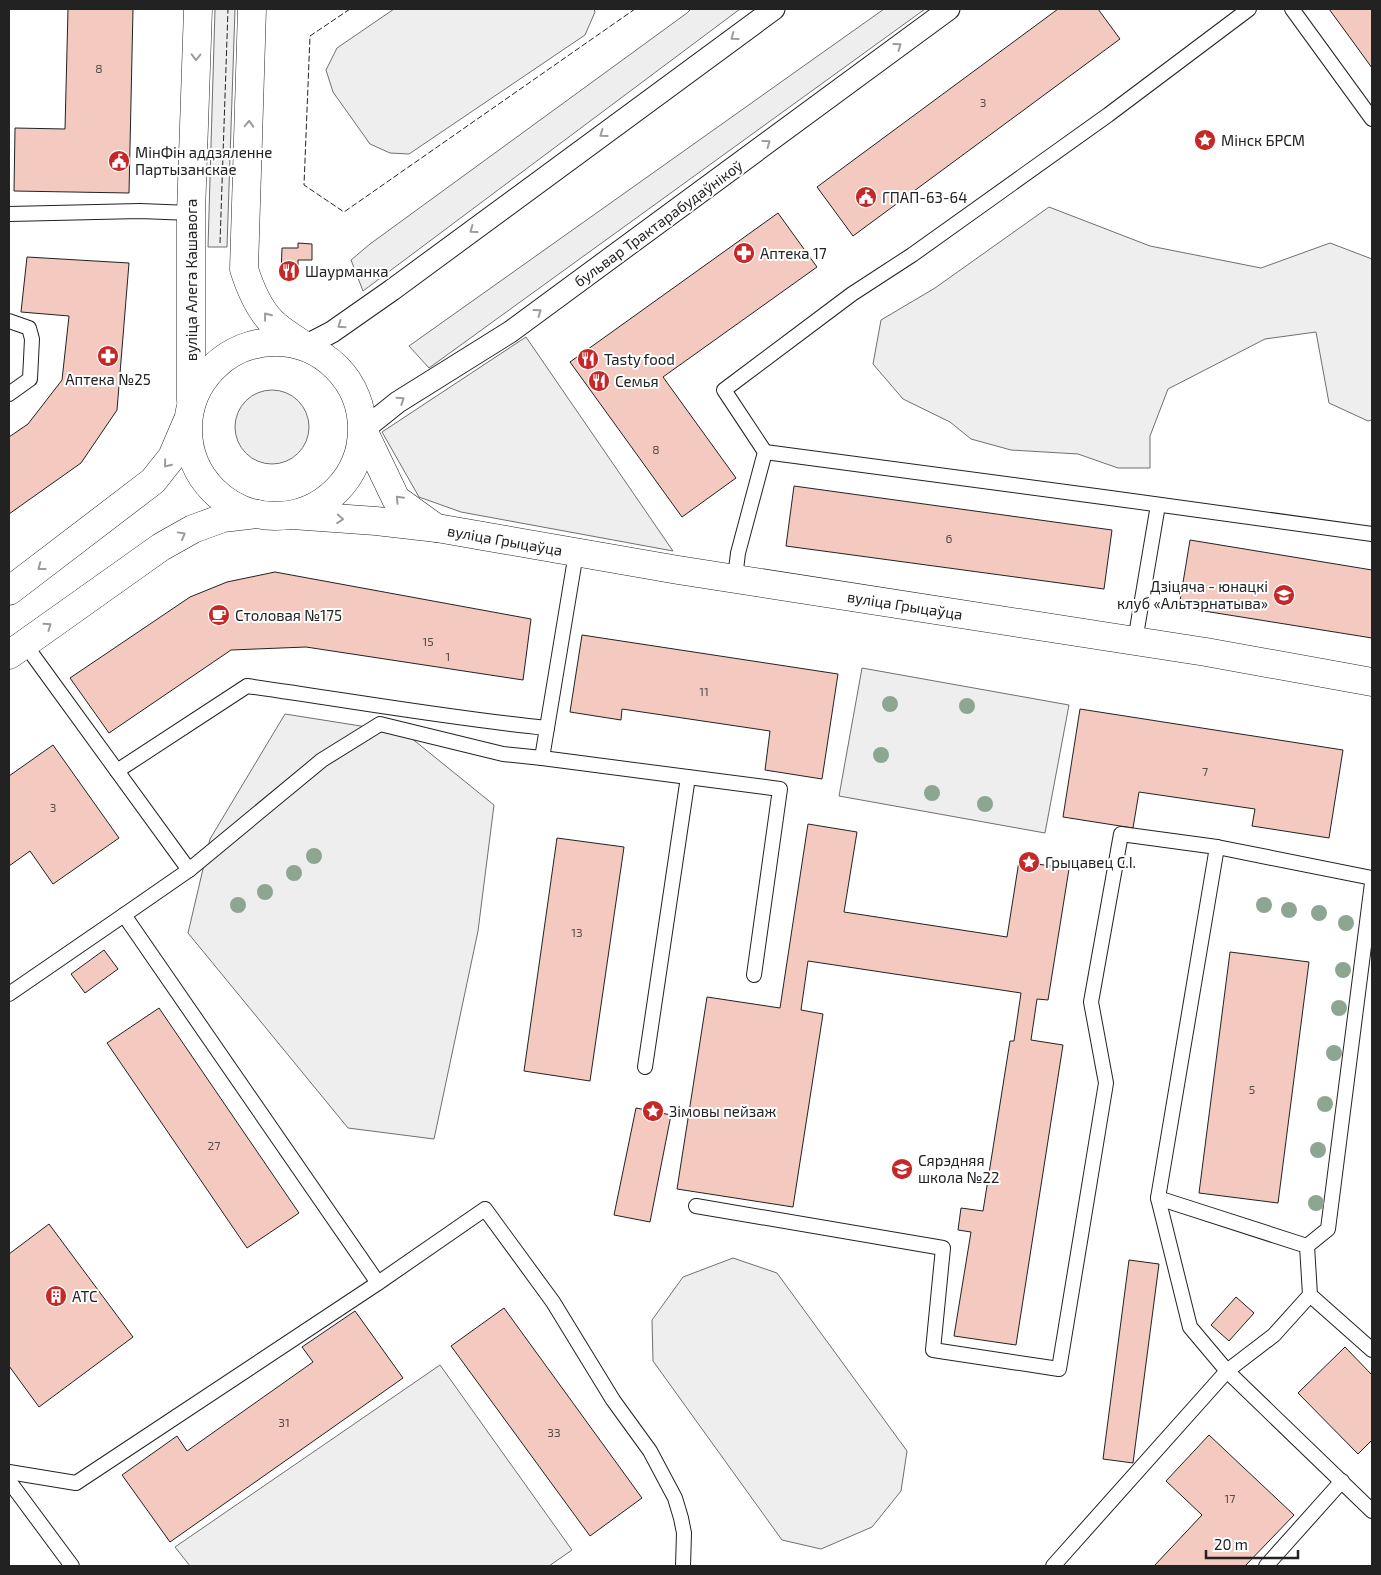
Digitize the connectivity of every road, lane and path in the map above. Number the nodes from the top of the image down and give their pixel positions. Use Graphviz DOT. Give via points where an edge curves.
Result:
graph roads {
  1 [pos="198,9"];
  2 [pos="252,9"];
  3 [pos="774,9"];
  4 [pos="949,9"];
  5 [pos="1249,9"];
  6 [pos="1292,9"];
  7 [pos="1372,119"];
  8 [pos="191,213"];
  9 [pos="9,214"];
  10 [pos="9,321"];
  11 [pos="305,346"];
  12 [pos="9,394"];
  13 [pos="189,411"];
  14 [pos="363,430"];
  15 [pos="765,452"];
  16 [pos="1158,506"];
  17 [pos="257,514"];
  18 [pos="292,515"];
  19 [pos="437,528"];
  20 [pos="1372,534"];
  21 [pos="576,553"];
  22 [pos="735,578"];
  23 [pos="9,591"];
  24 [pos="1135,641"];
  25 [pos="16,649"];
  26 [pos="1372,682"];
  27 [pos="547,728"];
  28 [pos="542,758"];
  29 [pos="117,771"];
  30 [pos="688,777"];
  31 [pos="1217,847"];
  32 [pos="189,870"];
  33 [pos="1372,878"];
  34 [pos="1372,883"];
  35 [pos="124,915"];
  36 [pos="754,975"];
  37 [pos="9,994"];
  38 [pos="645,1067"];
  39 [pos="1158,1198"];
  40 [pos="696,1206"];
  41 [pos="1307,1246"];
  42 [pos="378,1283"];
  43 [pos="1310,1295"];
  44 [pos="1372,1350"];
  45 [pos="1227,1371"];
  46 [pos="9,1472"];
  47 [pos="9,1481"];
  48 [pos="1342,1481"];
  49 [pos="1372,1511"];
  50 [pos="72,1566"];
  51 [pos="683,1566"];
  52 [pos="1053,1566"];
  53 [pos="1266,1566"];
  1 -- 8 [label="main road, вуліца Алега Кашавога, one-way"];
  11 -- 2 [label="main road, one-way" via="273,323 258,305 244,269"];
  3 -- 11 [label="street, one-way" via="392,290 332,332"];
  14 -- 4 [label="street, бульвар Трактарабудаўнікоў, one-way" via="398,402 510,332"];
  5 -- 15 [label="lane" via="1108,115 852,294 724,390"];
  6 -- 7 [label="lane"];
  8 -- 9 [label="lane"];
  8 -- 13 [label="main road, вуліца Алега Кашавога"];
  10 -- 12 [label="lane" via="29,328 32,339 30,379"];
  11 -- 13 [label="main road" via="274,341 249,345 226,356 204,377"];
  11 -- 14 [label="main road" via="324,356 350,382 361,411"];
  13 -- 17 [label="main road" via="189,446 204,481 216,494 240,509"];
  13 -- 23 [label="main road, вуліца Алега Кашавога, one-way" via="172,457 153,480"];
  14 -- 18 [label="main road" via="357,461 342,486 320,504"];
  19 -- 14 [label="main road, вуліца Грыцаўца, one-way" via="396,499"];
  15 -- 16 [label="lane" via="1048,488"];
  15 -- 22 [label="lane" via="738,553"];
  16 -- 20 [label="lane"];
  16 -- 24 [label="lane"];
  17 -- 18 [label="main road"];
  25 -- 17 [label="main road, one-way" via="193,528 223,518"];
  18 -- 19 [label="main road, вуліца Грыцаўца, one-way"];
  19 -- 21 [label="main road, вуліца Грыцаўца"];
  21 -- 22 [label="main road, вуліца Грыцаўца"];
  21 -- 27 [label="lane"];
  22 -- 24 [label="main road, вуліца Грыцаўца"];
  24 -- 26 [label="main road, вуліца Грыцаўца"];
  25 -- 29 [label="lane"];
  27 -- 28 [label="lane"];
  27 -- 29 [label="lane" via="484,722 248,686"];
  28 -- 30 [label="lane"];
  28 -- 32 [label="lane" via="503,754 380,724 322,760"];
  29 -- 32 [label="lane"];
  30 -- 36 [label="lane" via="780,789"];
  30 -- 38 [label="lane"];
  31 -- 33 [label="lane"];
  31 -- 39 [label="lane"];
  31 -- 40 [label="lane" via="1121,834 1091,1002 1106,1083 1059,1370 933,1350 943,1248"];
  32 -- 35 [label="lane"];
  34 -- 41 [label="lane" via="1328,1229"];
  35 -- 37 [label="lane"];
  35 -- 42 [label="lane"];
  39 -- 41 [label="lane"];
  39 -- 45 [label="lane" via="1190,1327"];
  41 -- 43 [label="lane"];
  42 -- 46 [label="lane" via="76,1484"];
  42 -- 51 [label="lane" via="485,1209 553,1302 613,1400 650,1451 675,1498 681,1518"];
  43 -- 44 [label="lane"];
  43 -- 45 [label="lane" via="1274,1335"];
  45 -- 48 [label="lane"];
  45 -- 52 [label="lane"];
  47 -- 50 [label="lane"];
  48 -- 49 [label="lane"];
  48 -- 53 [label="lane"];
}
